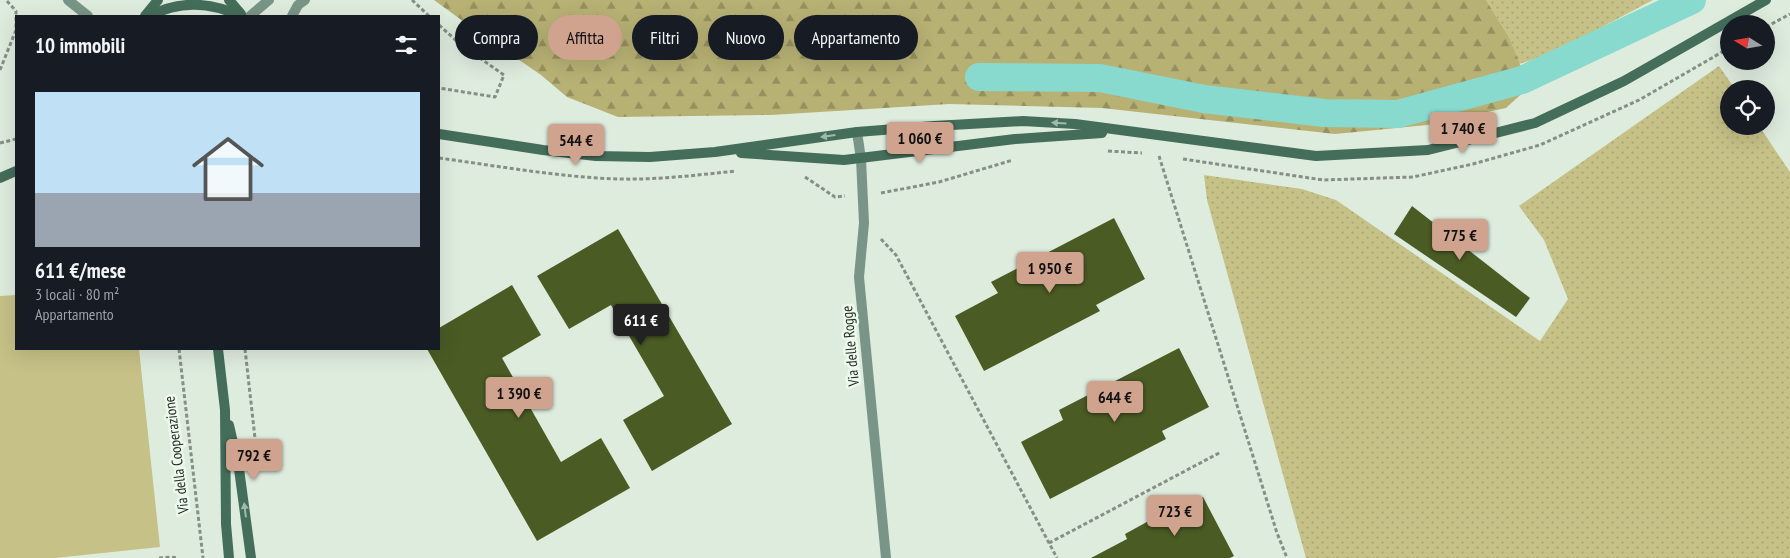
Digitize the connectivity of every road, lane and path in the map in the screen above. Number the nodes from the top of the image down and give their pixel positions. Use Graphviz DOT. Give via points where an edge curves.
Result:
graph roads {
  1 [pos="6,0"];
  2 [pos="68,0"];
  3 [pos="158,0"];
  4 [pos="229,0"];
  5 [pos="268,0"];
  6 [pos="305,0"];
  7 [pos="412,0"];
  8 [pos="1766,0"];
  9 [pos="1790,14"];
  10 [pos="16,15"];
  11 [pos="87,15"];
  12 [pos="146,15"];
  13 [pos="152,15"];
  14 [pos="240,15"];
  15 [pos="241,15"];
  16 [pos="251,15"];
  17 [pos="293,15"];
  18 [pos="428,15"];
  19 [pos="1775,22"];
  20 [pos="440,26"];
  21 [pos="15,32"];
  22 [pos="1720,53"];
  23 [pos="0,70"];
  24 [pos="440,88"];
  25 [pos="857,132"];
  26 [pos="1125,132"];
  27 [pos="440,134"];
  28 [pos="15,139"];
  29 [pos="0,142"];
  30 [pos="1101,151"];
  31 [pos="715,152"];
  32 [pos="1149,154"];
  33 [pos="1154,155"];
  34 [pos="1159,156"];
  35 [pos="1168,157"];
  36 [pos="440,158"];
  37 [pos="1020,158"];
  38 [pos="1178,158"];
  39 [pos="861,159"];
  40 [pos="15,171"];
  41 [pos="740,171"];
  42 [pos="803,176"];
  43 [pos="0,178"];
  44 [pos="862,196"];
  45 [pos="864,223"];
  46 [pos="179,350"];
  47 [pos="218,350"];
  48 [pos="245,350"];
  49 [pos="225,410"];
  50 [pos="1221,452"];
  51 [pos="258,464"];
  52 [pos="1049,543"];
  53 [pos="159,558"];
  54 [pos="176,558"];
  55 [pos="203,558"];
  56 [pos="229,558"];
  57 [pos="251,558"];
  58 [pos="886,558"];
  59 [pos="1057,558"];
  60 [pos="1287,558"];
  1 -- 10 [label="path"];
  2 -- 11 [label="lane"];
  3 -- 12 [label="street"];
  4 -- 15 [label="street"];
  5 -- 16 [label="lane"];
  6 -- 17 [label="lane"];
  7 -- 18 [label="path"];
  8 -- 26 [label="street" via="1624,81 1535,123 1428,150 1316,156"];
  9 -- 19 [label="path"];
  13 -- 14 [label="street" via="182,5 204,4"];
  20 -- 24 [label="path" via="504,75 495,97"];
  21 -- 23 [label="path"];
  22 -- 38 [label="path" via="1639,100 1540,145 1413,177 1324,180"];
  26 -- 25 [label="street, one-way" via="1023,121"];
  25 -- 31 [label="street, one-way"];
  25 -- 39 [label="lane, Via delle Rogge"];
  26 -- 39 [label="street" via="1015,139"];
  27 -- 31 [label="street" via="596,156 650,157"];
  28 -- 29 [label="path"];
  30 -- 32 [label="path"];
  31 -- 39 [label="street"];
  33 -- 34 [label="path"];
  34 -- 35 [label="path"];
  34 -- 60 [label="path"];
  36 -- 41 [label="path" via="618,179 675,178"];
  37 -- 44 [label="path" via="939,182"];
  39 -- 44 [label="lane, Via delle Rogge"];
  40 -- 43 [label="street"];
  42 -- 44 [label="path" via="835,196"];
  44 -- 45 [label="lane, Via delle Rogge"];
  45 -- 52 [label="path" via="896,254"];
  45 -- 58 [label="lane, Via delle Rogge" via="859,276"];
  46 -- 55 [label="path, Via della Cooperazione"];
  47 -- 49 [label="street"];
  48 -- 51 [label="path"];
  49 -- 56 [label="street"];
  57 -- 49 [label="street, one-way" via="239,469"];
  50 -- 52 [label="path"];
  52 -- 59 [label="path"];
  53 -- 54 [label="path"];
}
